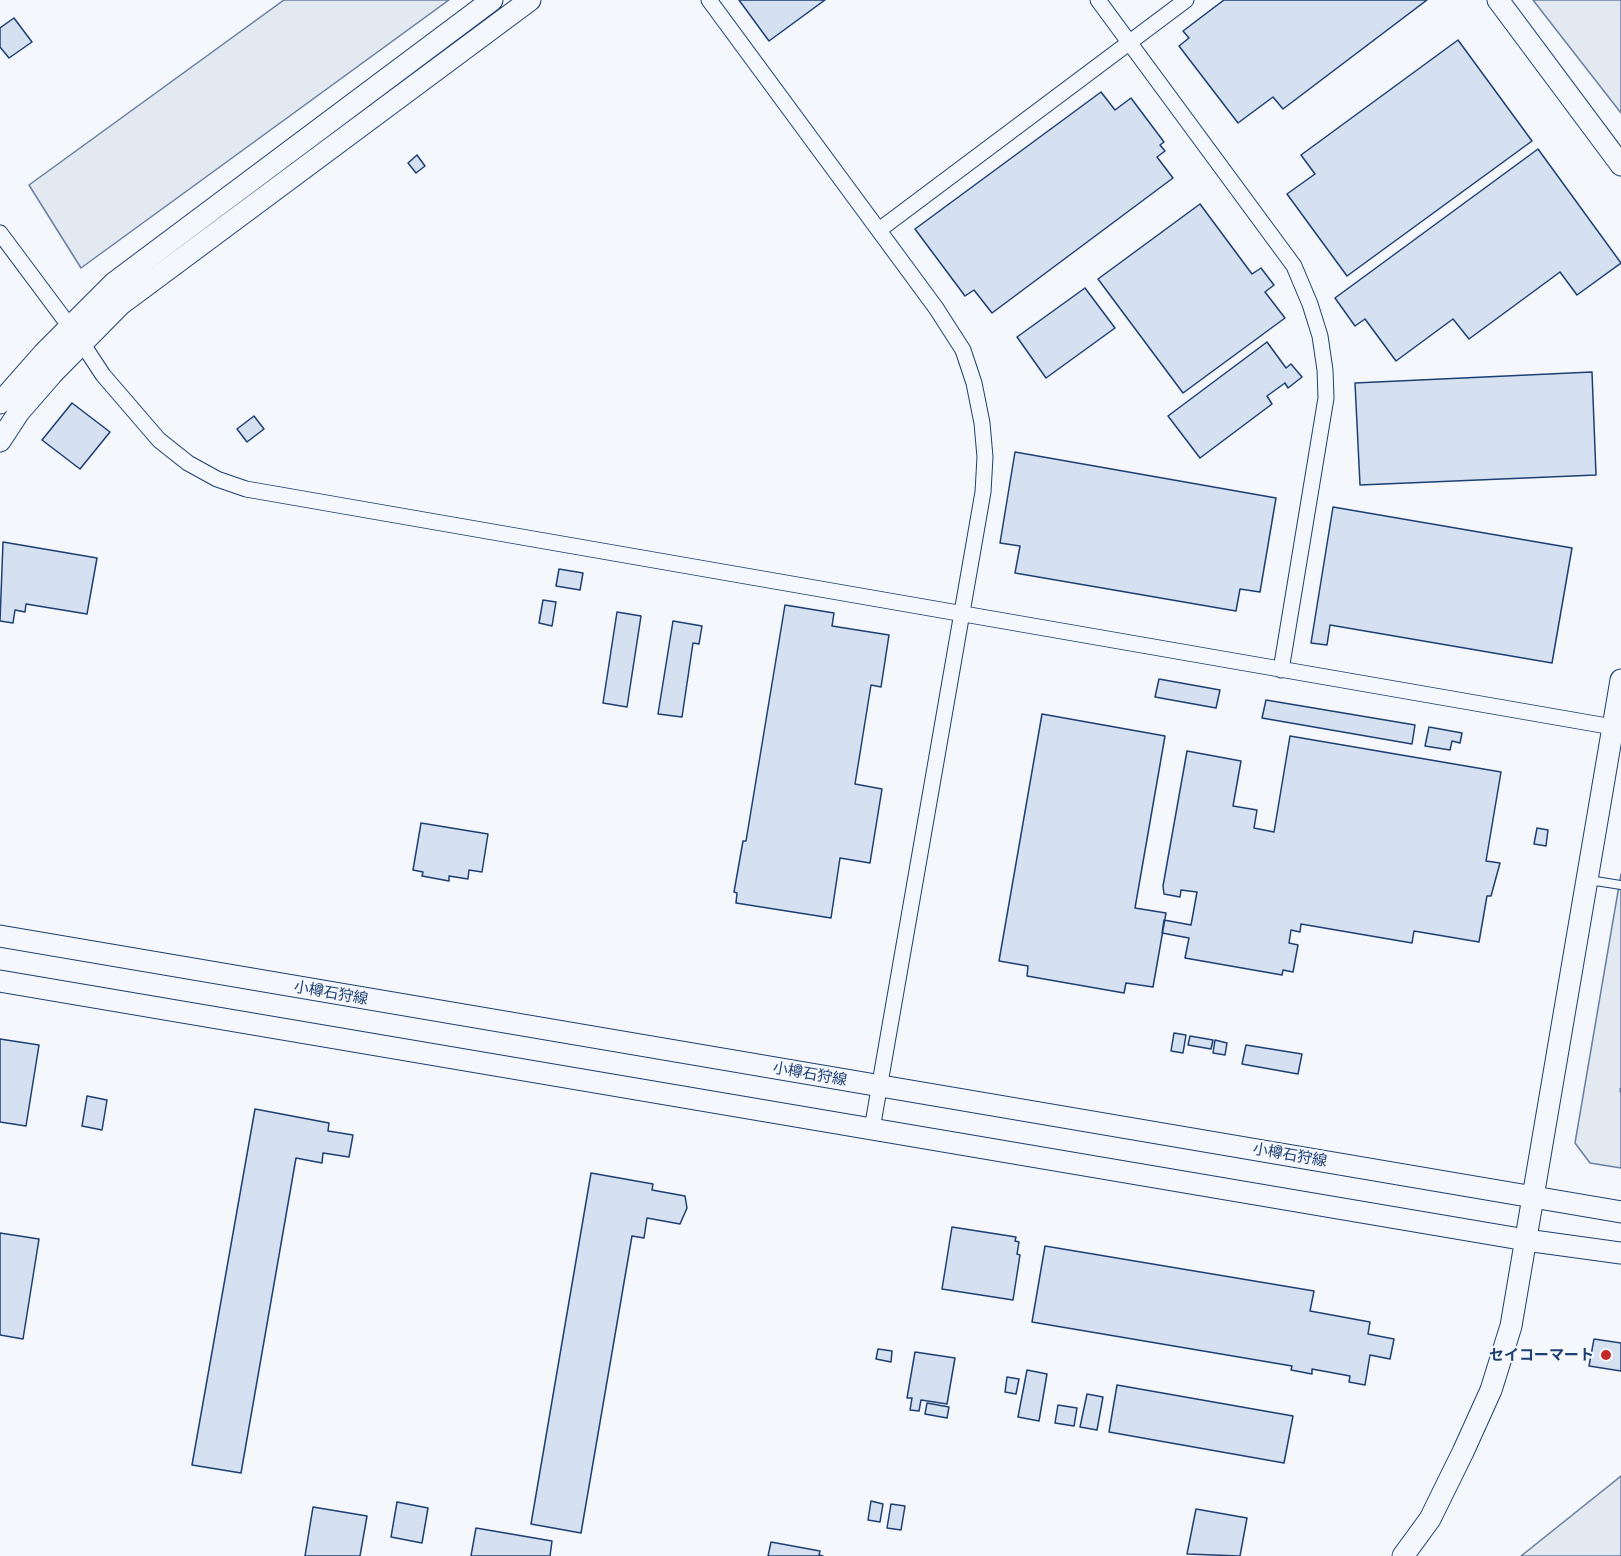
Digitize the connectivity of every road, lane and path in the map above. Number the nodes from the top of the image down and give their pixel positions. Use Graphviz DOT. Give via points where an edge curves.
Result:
graph roads {
  1 [pos="492,0"];
  2 [pos="530,0"];
  3 [pos="709,0"];
  4 [pos="1098,0"];
  5 [pos="1186,0"];
  6 [pos="1498,0"];
  7 [pos="1129,41"];
  8 [pos="1621,165"];
  9 [pos="879,230"];
  10 [pos="0,233"];
  11 [pos="76,335"];
  12 [pos="0,403"];
  13 [pos="0,441"];
  14 [pos="960,614"];
  15 [pos="1281,670"];
  16 [pos="1621,680"];
  17 [pos="1613,727"];
  18 [pos="1587,880"];
  19 [pos="1621,885"];
  20 [pos="0,936"];
  21 [pos="0,981"];
  22 [pos="878,1086"];
  23 [pos="1621,1088"];
  24 [pos="1621,1093"];
  25 [pos="872,1129"];
  26 [pos="1532,1197"];
  27 [pos="1621,1212"];
  28 [pos="1526,1240"];
  29 [pos="1621,1253"];
  30 [pos="1403,1556"];
  1 -- 11 [label="main road" via="114,283"];
  2 -- 11 [label="main road"];
  3 -- 9 [label="street"];
  4 -- 7 [label="street"];
  5 -- 7 [label="street"];
  6 -- 8 [label="main road"];
  7 -- 9 [label="street"];
  7 -- 15 [label="street" via="1294,266 1320,336 1326,399"];
  9 -- 14 [label="street" via="963,350 974,383 985,457 983,492"];
  10 -- 11 [label="street"];
  11 -- 12 [label="main road"];
  11 -- 13 [label="main road"];
  11 -- 14 [label="street" via="103,375 159,440 188,463 246,489"];
  14 -- 15 [label="street"];
  14 -- 22 [label="street"];
  15 -- 17 [label="street"];
  16 -- 17 [label="main road"];
  17 -- 18 [label="main road"];
  18 -- 19 [label="lane"];
  18 -- 26 [label="main road"];
  20 -- 22 [label="main road, 小樽石狩線"];
  21 -- 25 [label="main road"];
  22 -- 25 [label="street"];
  22 -- 26 [label="main road, 小樽石狩線"];
  23 -- 24 [label="path"];
  25 -- 28 [label="main road"];
  26 -- 27 [label="main road, 小樽石狩線"];
  26 -- 28 [label="main road"];
  28 -- 29 [label="main road"];
  28 -- 30 [label="main road" via="1511,1326 1491,1389 1430,1519"];
}
